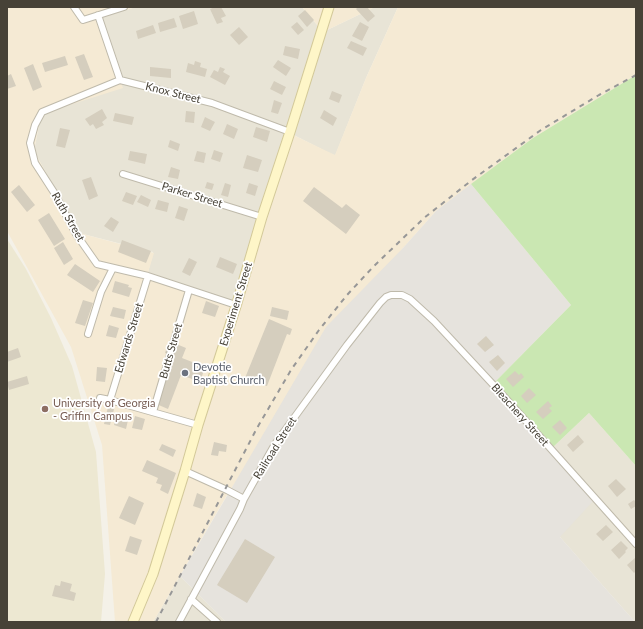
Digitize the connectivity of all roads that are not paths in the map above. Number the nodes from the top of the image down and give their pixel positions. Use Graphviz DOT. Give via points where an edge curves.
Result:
graph roads {
  1 [pos="74,7"];
  2 [pos="124,7"];
  3 [pos="329,7"];
  4 [pos="98,15"];
  5 [pos="120,80"];
  6 [pos="290,132"];
  7 [pos="123,174"];
  8 [pos="262,217"];
  9 [pos="114,268"];
  10 [pos="148,276"];
  11 [pos="189,290"];
  12 [pos="397,295"];
  13 [pos="236,305"];
  14 [pos="88,334"];
  15 [pos="100,398"];
  16 [pos="110,400"];
  17 [pos="153,412"];
  18 [pos="198,425"];
  19 [pos="185,471"];
  20 [pos="244,499"];
  21 [pos="636,544"];
  22 [pos="191,598"];
  23 [pos="133,622"];
  24 [pos="179,622"];
  25 [pos="216,622"];
  1 -- 4 [label="street" via="83,20"];
  2 -- 4 [label="street"];
  3 -- 6 [label="main road, Experiment Street"];
  4 -- 5 [label="street"];
  5 -- 6 [label="street, Knox Street" via="212,102"];
  5 -- 9 [label="street, Ruth Street" via="42,112 34,125 30,143 35,163 96,264"];
  6 -- 8 [label="main road, Experiment Street"];
  7 -- 8 [label="street, Parker Street"];
  8 -- 13 [label="main road, Experiment Street"];
  9 -- 10 [label="street, Ruth Street"];
  9 -- 14 [label="street" via="101,292"];
  10 -- 11 [label="street, Ruth Street"];
  10 -- 16 [label="street, Edwards Street"];
  11 -- 13 [label="street, Ruth Street"];
  11 -- 17 [label="street, Butts Street"];
  12 -- 20 [label="street, Railroad Street" via="386,297 346,345 275,444"];
  12 -- 21 [label="street, Bleachery Street" via="410,299 434,321"];
  13 -- 18 [label="main road, Experiment Street"];
  15 -- 16 [label="street"];
  16 -- 17 [label="street"];
  17 -- 18 [label="street"];
  18 -- 19 [label="main road, Experiment Street"];
  19 -- 20 [label="street"];
  19 -- 23 [label="main road, Experiment Street" via="153,574"];
  20 -- 22 [label="street, Railroad Street"];
  22 -- 24 [label="street, Railroad Street"];
  22 -- 25 [label="street"];
}
